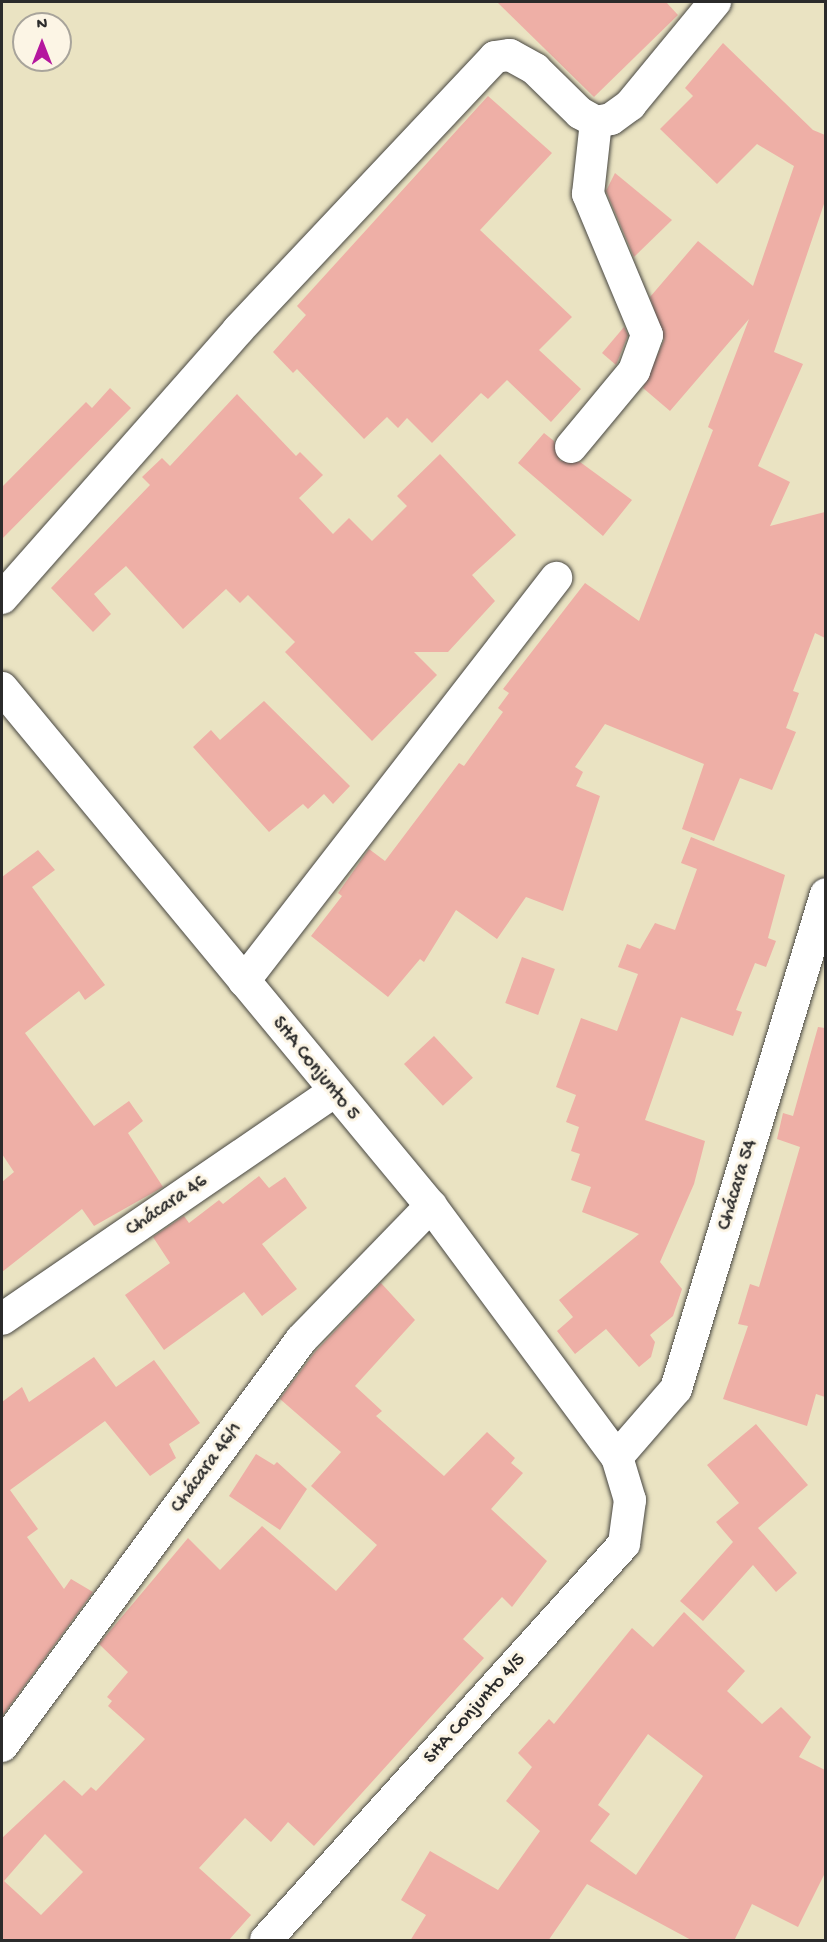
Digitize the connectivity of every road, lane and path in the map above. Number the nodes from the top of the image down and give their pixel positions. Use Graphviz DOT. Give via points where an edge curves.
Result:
graph roads {
  1 [pos="715,2"];
  2 [pos="596,122"];
  3 [pos="571,447"];
  4 [pos="556,578"];
  5 [pos="2,598"];
  6 [pos="2,688"];
  7 [pos="825,894"];
  8 [pos="244,981"];
  9 [pos="332,1093"];
  10 [pos="431,1206"];
  11 [pos="2,1319"];
  12 [pos="617,1457"];
  13 [pos="2,1746"];
  14 [pos="266,1941"];
  1 -- 2 [label="street" via="630,105"];
  2 -- 3 [label="street" via="588,194 647,335 634,371"];
  2 -- 5 [label="street" via="535,69 510,55 495,57 238,330"];
  4 -- 8 [label="street"];
  6 -- 8 [label="street, SHA Conjunto 5"];
  7 -- 12 [label="street, Chácara 54" via="676,1389"];
  8 -- 9 [label="street, SHA Conjunto 5"];
  9 -- 10 [label="street, SHA Conjunto 5"];
  9 -- 11 [label="street, Chácara 46"];
  10 -- 12 [label="street, SHA Conjunto 5"];
  10 -- 13 [label="street, Chácara 46/1" via="301,1340"];
  12 -- 14 [label="street, SHA Conjunto 4/5" via="630,1500 624,1544"];
}
